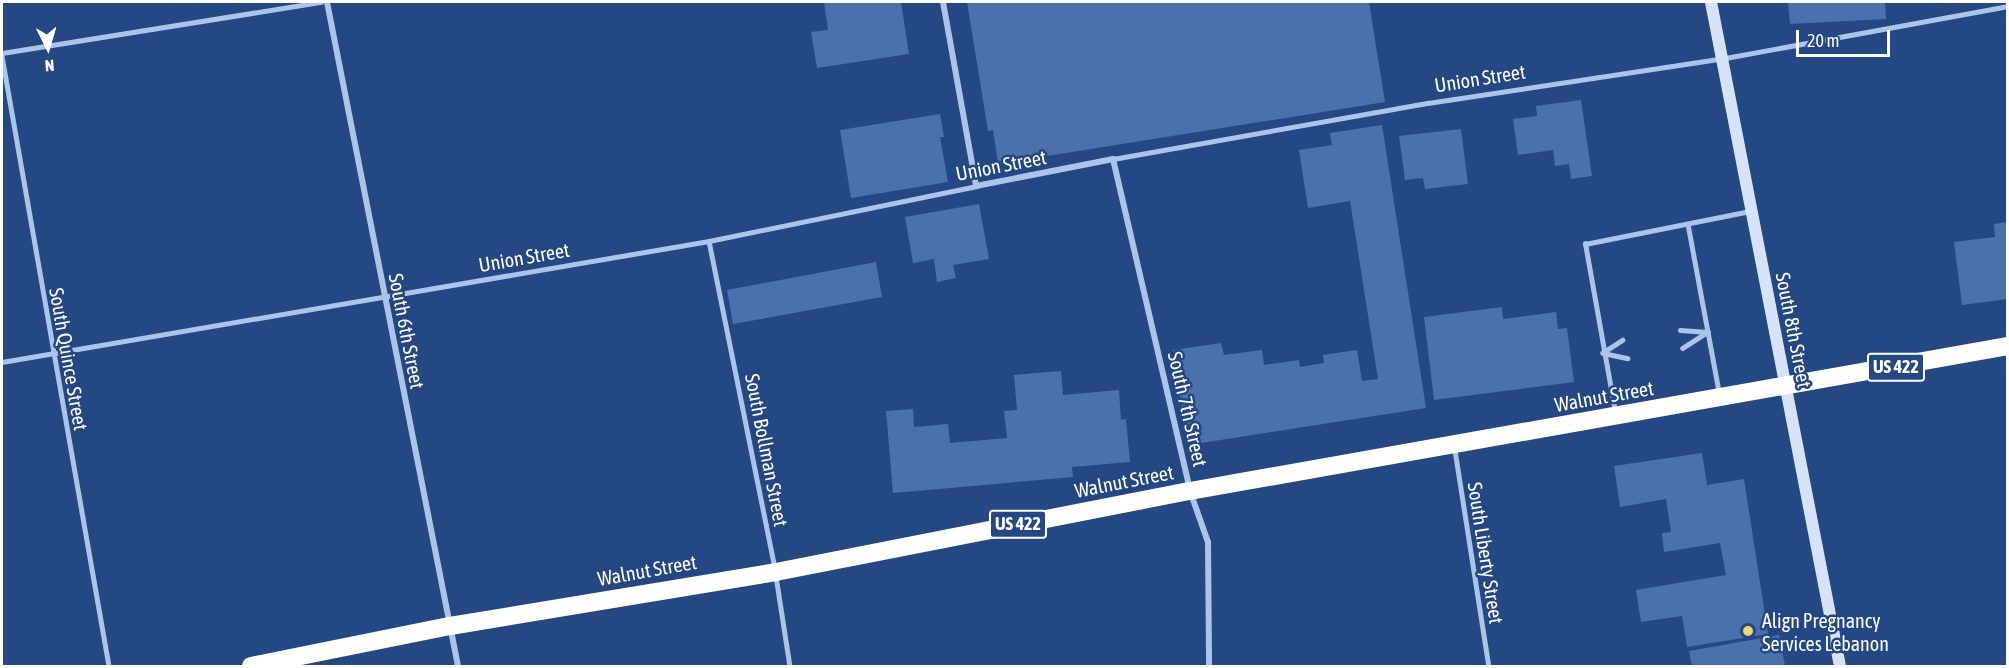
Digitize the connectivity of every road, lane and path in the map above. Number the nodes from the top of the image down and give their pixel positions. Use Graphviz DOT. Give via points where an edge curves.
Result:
graph roads {
  1 [pos="321,2"];
  2 [pos="327,2"];
  3 [pos="943,2"];
  4 [pos="1711,2"];
  5 [pos="2007,6"];
  6 [pos="2,54"];
  7 [pos="1720,59"];
  8 [pos="1113,159"];
  9 [pos="976,186"];
  10 [pos="1750,211"];
  11 [pos="1688,224"];
  12 [pos="709,241"];
  13 [pos="383,298"];
  14 [pos="1680,330"];
  15 [pos="1708,332"];
  16 [pos="1623,340"];
  17 [pos="2007,346"];
  18 [pos="1683,348"];
  19 [pos="53,353"];
  20 [pos="1603,353"];
  21 [pos="1627,358"];
  22 [pos="2,362"];
  23 [pos="1785,388"];
  24 [pos="1721,399"];
  25 [pos="1616,417"];
  26 [pos="1454,444"];
  27 [pos="1190,491"];
  28 [pos="776,572"];
  29 [pos="450,626"];
  30 [pos="109,666"];
  31 [pos="251,666"];
  32 [pos="458,666"];
  33 [pos="790,666"];
  34 [pos="1209,666"];
  35 [pos="1489,666"];
  36 [pos="1840,666"];
  1 -- 6 [label="lane"];
  2 -- 13 [label="street, South 6th Street"];
  3 -- 9 [label="street"];
  4 -- 7 [label="street, South 8th Street"];
  5 -- 7 [label="lane, Union Street"];
  6 -- 19 [label="lane, South Quince Street"];
  7 -- 8 [label="lane, Union Street" via="1428,103"];
  7 -- 10 [label="street, South 8th Street"];
  8 -- 9 [label="street, Union Street"];
  8 -- 27 [label="street, South 7th Street"];
  9 -- 12 [label="lane, Union Street"];
  10 -- 11 [label="lane"];
  10 -- 23 [label="street, South 8th Street"];
  11 -- 15 [label="lane"];
  11 -- 20 [label="lane" via="1585,244"];
  12 -- 13 [label="lane, Union Street"];
  12 -- 28 [label="lane, South Bollman Street"];
  13 -- 19 [label="lane, Union Street"];
  13 -- 29 [label="street, South 6th Street"];
  14 -- 15 [label="lane"];
  15 -- 18 [label="lane"];
  15 -- 24 [label="lane"];
  16 -- 20 [label="lane"];
  17 -- 23 [label="highway, Walnut Street / US 422"];
  19 -- 22 [label="lane, Union Street"];
  19 -- 30 [label="lane, South Quince Street"];
  20 -- 21 [label="lane"];
  20 -- 25 [label="lane"];
  23 -- 24 [label="highway, Walnut Street / US 422"];
  23 -- 36 [label="street, South 8th Street"];
  24 -- 25 [label="highway, Walnut Street / US 422"];
  25 -- 26 [label="highway, Walnut Street / US 422"];
  26 -- 27 [label="highway, Walnut Street / US 422"];
  26 -- 35 [label="lane, South Liberty Street"];
  27 -- 28 [label="highway, Walnut Street / US 422"];
  27 -- 34 [label="street, South 7th Street" via="1208,542"];
  28 -- 29 [label="highway, Walnut Street / US 422"];
  28 -- 33 [label="lane, South Bollman Street"];
  29 -- 31 [label="highway, Walnut Street / US 422"];
  29 -- 32 [label="street, South 6th Street"];
}
